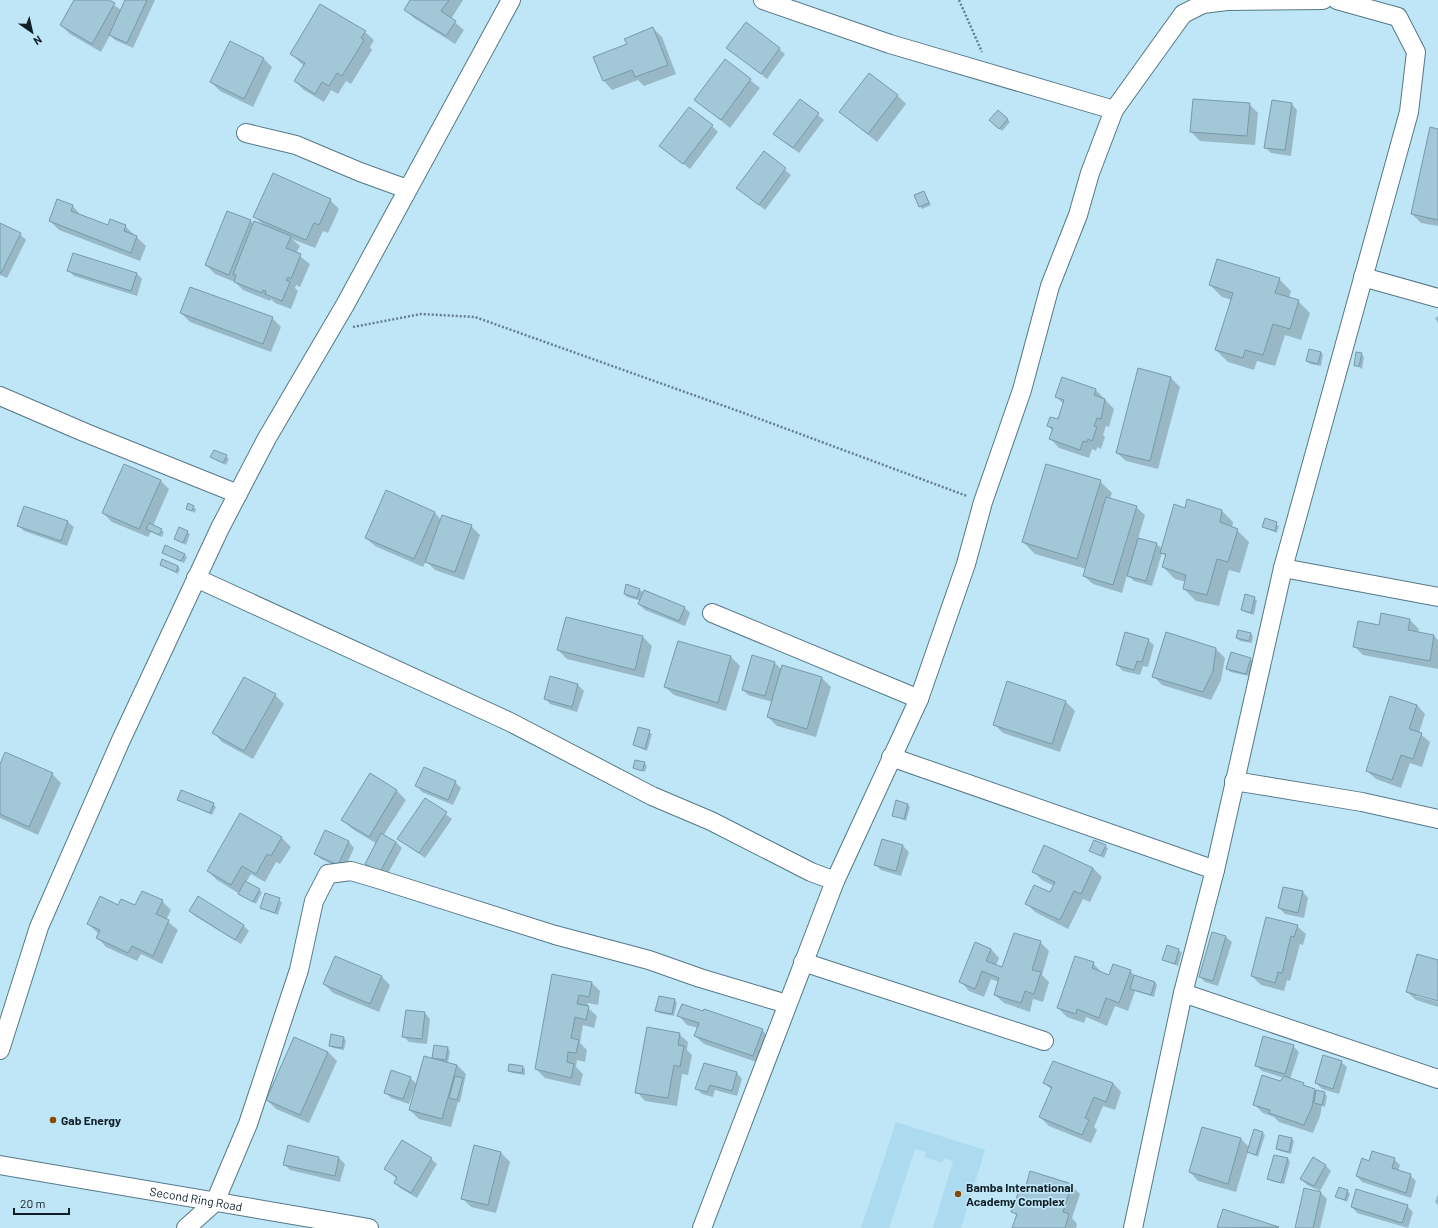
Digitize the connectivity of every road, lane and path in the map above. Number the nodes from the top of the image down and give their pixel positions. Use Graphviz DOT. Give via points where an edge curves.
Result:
graph roads {
  1 [pos="512,0"];
  2 [pos="763,0"];
  3 [pos="959,0"];
  4 [pos="1323,0"];
  5 [pos="1337,0"];
  6 [pos="991,74"];
  7 [pos="1114,110"];
  8 [pos="246,133"];
  9 [pos="407,189"];
  10 [pos="1364,277"];
  11 [pos="1438,298"];
  12 [pos="328,333"];
  13 [pos="0,396"];
  14 [pos="238,494"];
  15 [pos="983,502"];
  16 [pos="1283,568"];
  17 [pos="196,578"];
  18 [pos="1438,597"];
  19 [pos="712,613"];
  20 [pos="919,699"];
  21 [pos="892,757"];
  22 [pos="1234,781"];
  23 [pos="1438,819"];
  24 [pos="1215,870"];
  25 [pos="835,881"];
  26 [pos="803,962"];
  27 [pos="1183,993"];
  28 [pos="787,1004"];
  29 [pos="1044,1041"];
  30 [pos="0,1050"];
  31 [pos="1438,1079"];
  32 [pos="0,1165"];
  33 [pos="215,1202"];
  34 [pos="186,1228"];
  35 [pos="369,1228"];
  36 [pos="702,1228"];
  37 [pos="1133,1228"];
  1 -- 9 [label="street"];
  2 -- 6 [label="street" via="890,44"];
  3 -- 6 [label="path"];
  4 -- 7 [label="street" via="1227,0 1203,4 1183,14"];
  5 -- 10 [label="street" via="1398,17 1416,52 1409,112"];
  6 -- 7 [label="street"];
  7 -- 15 [label="street" via="1090,173 1078,215 1050,286 1022,390"];
  8 -- 9 [label="street" via="296,144"];
  9 -- 12 [label="street"];
  10 -- 11 [label="street"];
  10 -- 16 [label="street"];
  12 -- 14 [label="street"];
  12 -- 15 [label="path" via="421,314 475,317"];
  13 -- 14 [label="street"];
  14 -- 17 [label="street"];
  15 -- 20 [label="street" via="966,564"];
  16 -- 18 [label="street"];
  16 -- 22 [label="street"];
  17 -- 25 [label="street" via="510,722 652,796 711,821 811,872"];
  17 -- 30 [label="street" via="39,927"];
  19 -- 20 [label="street"];
  20 -- 21 [label="street"];
  21 -- 24 [label="street"];
  21 -- 25 [label="street"];
  22 -- 23 [label="street" via="1362,802"];
  22 -- 24 [label="street"];
  24 -- 27 [label="street"];
  25 -- 26 [label="street"];
  26 -- 28 [label="street"];
  26 -- 29 [label="street"];
  27 -- 31 [label="street"];
  27 -- 37 [label="street"];
  28 -- 33 [label="street" via="351,871 328,874 314,901 300,970 274,1050 248,1124"];
  28 -- 36 [label="street"];
  32 -- 33 [label="street, Second Ring Road"];
  33 -- 34 [label="street"];
  33 -- 35 [label="street, Second Ring Road"];
}
